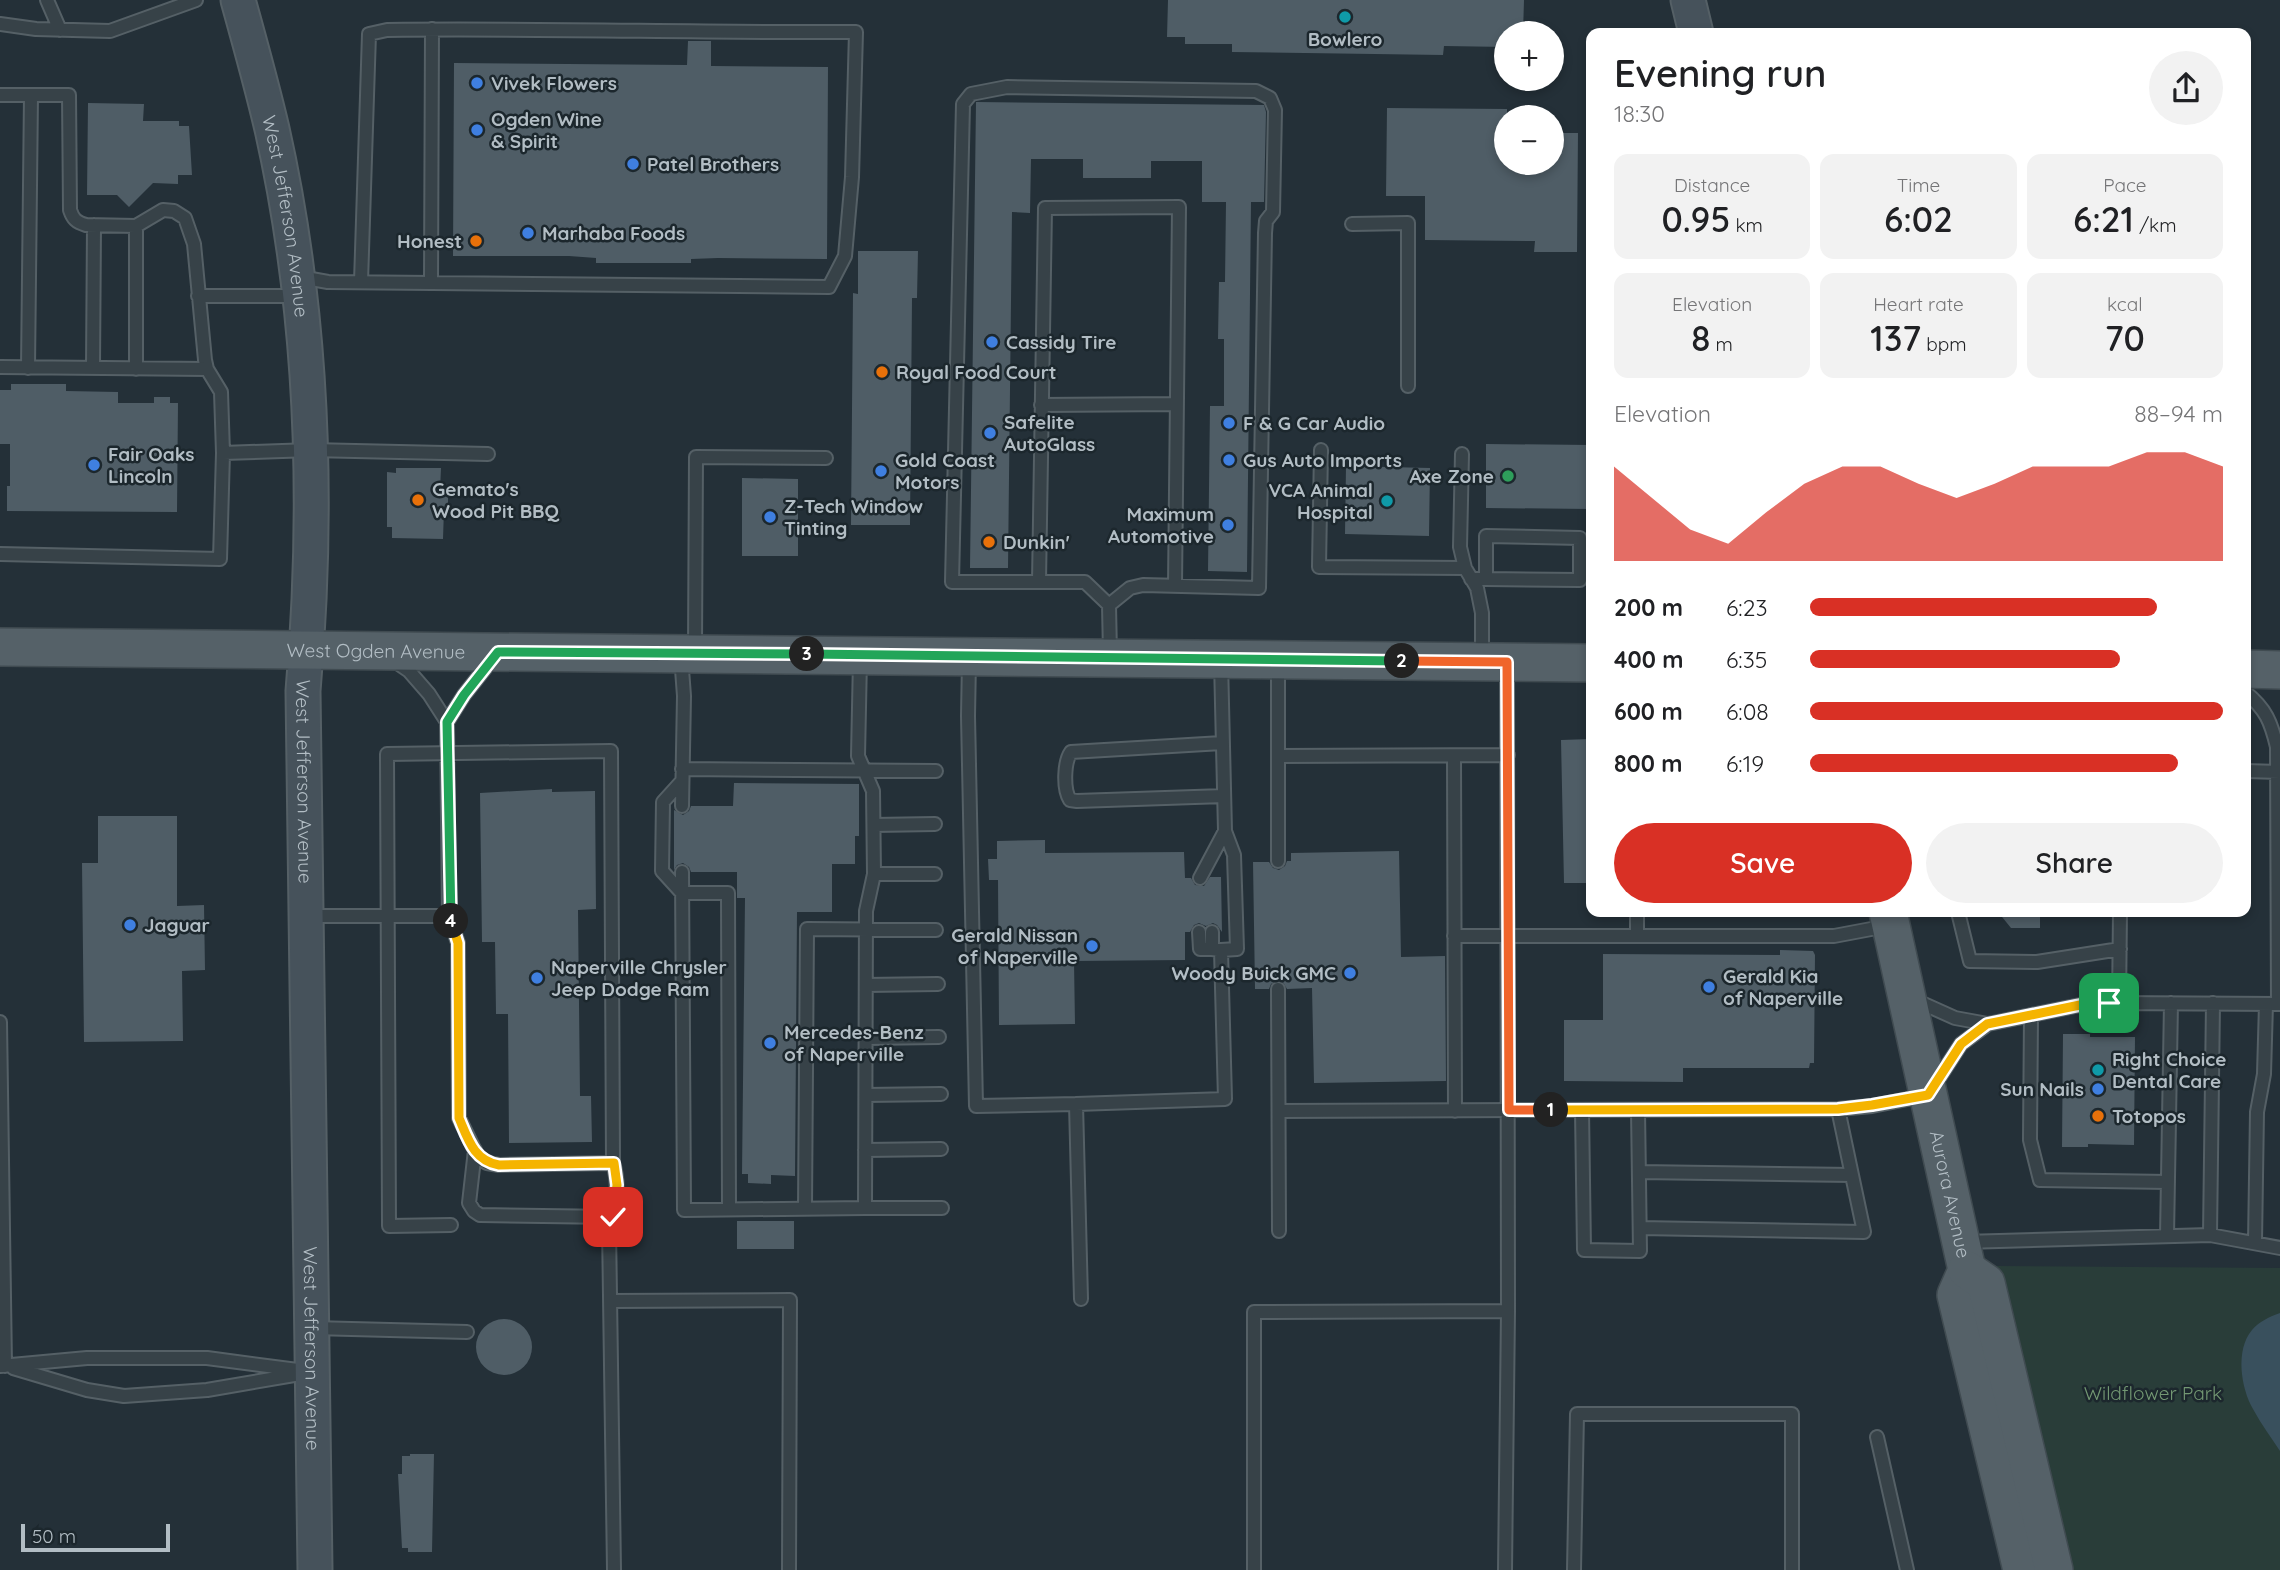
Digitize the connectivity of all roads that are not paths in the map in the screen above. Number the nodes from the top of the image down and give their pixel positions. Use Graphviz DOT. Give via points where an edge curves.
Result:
graph roads {
  1 [pos="47,0"];
  2 [pos="196,0"];
  3 [pos="238,0"];
  4 [pos="1688,0"];
  5 [pos="0,24"];
  6 [pos="1695,28"];
  7 [pos="432,29"];
  8 [pos="60,30"];
  9 [pos="0,95"];
  10 [pos="31,95"];
  11 [pos="1352,224"];
  12 [pos="94,225"];
  13 [pos="136,226"];
  14 [pos="360,282"];
  15 [pos="431,283"];
  16 [pos="298,286"];
  17 [pos="198,296"];
  18 [pos="0,368"];
  19 [pos="28,368"];
  20 [pos="93,368"];
  21 [pos="136,369"];
  22 [pos="208,369"];
  23 [pos="1408,386"];
  24 [pos="1177,404"];
  25 [pos="1041,405"];
  26 [pos="311,450"];
  27 [pos="1321,450"];
  28 [pos="223,453"];
  29 [pos="488,454"];
  30 [pos="1462,454"];
  31 [pos="826,458"];
  32 [pos="0,554"];
  33 [pos="1468,573"];
  34 [pos="1486,579"];
  35 [pos="1039,582"];
  36 [pos="1175,586"];
  37 [pos="1109,605"];
  38 [pos="0,647"];
  39 [pos="307,649"];
  40 [pos="379,650"];
  41 [pos="498,652"];
  42 [pos="688,653"];
  43 [pos="860,655"];
  44 [pos="970,656"];
  45 [pos="1110,657"];
  46 [pos="1222,659"];
  47 [pos="1278,659"];
  48 [pos="1495,662"];
  49 [pos="1586,663"];
  50 [pos="2251,669"];
  51 [pos="2280,670"];
  52 [pos="2251,697"];
  53 [pos="447,722"];
  54 [pos="1223,743"];
  55 [pos="2279,745"];
  56 [pos="447,753"];
  57 [pos="1454,755"];
  58 [pos="1508,755"];
  59 [pos="1278,756"];
  60 [pos="864,771"];
  61 [pos="936,771"];
  62 [pos="2251,771"];
  63 [pos="2279,772"];
  64 [pos="682,775"];
  65 [pos="1224,796"];
  66 [pos="682,806"];
  67 [pos="935,824"];
  68 [pos="874,825"];
  69 [pos="1226,831"];
  70 [pos="1278,862"];
  71 [pos="682,872"];
  72 [pos="874,874"];
  73 [pos="935,874"];
  74 [pos="1206,877"];
  75 [pos="682,893"];
  76 [pos="306,916"];
  77 [pos="387,916"];
  78 [pos="449,916"];
  79 [pos="1637,917"];
  80 [pos="1959,917"];
  81 [pos="2120,917"];
  82 [pos="1890,918"];
  83 [pos="866,930"];
  84 [pos="936,930"];
  85 [pos="1206,932"];
  86 [pos="1508,935"];
  87 [pos="1454,936"];
  88 [pos="1637,936"];
  89 [pos="1217,949"];
  90 [pos="2120,949"];
  91 [pos="938,984"];
  92 [pos="866,985"];
  93 [pos="1278,989"];
  94 [pos="1906,995"];
  95 [pos="2119,1003"];
  96 [pos="2171,1003"];
  97 [pos="2213,1003"];
  98 [pos="2275,1004"];
  99 [pos="2031,1015"];
  100 [pos="0,1022"];
  101 [pos="1987,1024"];
  102 [pos="939,1037"];
  103 [pos="866,1038"];
  104 [pos="942,1094"];
  105 [pos="866,1095"];
  106 [pos="1928,1095"];
  107 [pos="1076,1104"];
  108 [pos="1838,1109"];
  109 [pos="1509,1110"];
  110 [pos="1581,1110"];
  111 [pos="1638,1110"];
  112 [pos="1279,1111"];
  113 [pos="1455,1111"];
  114 [pos="942,1149"];
  115 [pos="475,1150"];
  116 [pos="865,1150"];
  117 [pos="614,1163"];
  118 [pos="1639,1172"];
  119 [pos="1852,1175"];
  120 [pos="2168,1182"];
  121 [pos="865,1208"];
  122 [pos="942,1208"];
  123 [pos="729,1209"];
  124 [pos="805,1209"];
  125 [pos="613,1217"];
  126 [pos="451,1225"];
  127 [pos="1640,1228"];
  128 [pos="1279,1231"];
  129 [pos="2210,1235"];
  130 [pos="2167,1236"];
  131 [pos="2255,1242"];
  132 [pos="2280,1248"];
  133 [pos="1964,1256"];
  134 [pos="1081,1299"];
  135 [pos="611,1301"];
  136 [pos="1508,1311"];
  137 [pos="312,1328"];
  138 [pos="467,1332"];
  139 [pos="3,1366"];
  140 [pos="313,1372"];
  141 [pos="1877,1437"];
  142 [pos="315,1570"];
  143 [pos="614,1570"];
  144 [pos="789,1570"];
  145 [pos="1254,1570"];
  146 [pos="1505,1570"];
  147 [pos="1574,1570"];
  148 [pos="1791,1570"];
  149 [pos="1906,1570"];
  150 [pos="2022,1570"];
  151 [pos="2054,1570"];
  1 -- 8 [label="lane"];
  2 -- 8 [label="lane" via="110,31"];
  3 -- 16 [label="street, West Jefferson Avenue" via="272,131"];
  4 -- 6 [label="street"];
  5 -- 8 [label="lane"];
  7 -- 14 [label="lane" via="369,34"];
  7 -- 15 [label="lane"];
  7 -- 15 [label="lane" via="856,32 845,256 829,288"];
  9 -- 10 [label="lane"];
  10 -- 12 [label="lane" via="69,95 70,209 78,222"];
  10 -- 19 [label="lane"];
  11 -- 23 [label="lane" via="1408,223"];
  12 -- 13 [label="lane"];
  12 -- 20 [label="lane"];
  13 -- 17 [label="lane" via="163,210 185,218 194,244"];
  13 -- 21 [label="lane"];
  14 -- 15 [label="lane"];
  14 -- 16 [label="lane"];
  16 -- 17 [label="lane"];
  16 -- 26 [label="street, West Jefferson Avenue"];
  17 -- 22 [label="lane"];
  18 -- 19 [label="lane"];
  19 -- 20 [label="lane"];
  20 -- 21 [label="lane"];
  21 -- 22 [label="lane"];
  22 -- 28 [label="lane" via="221,392"];
  24 -- 25 [label="lane"];
  24 -- 25 [label="lane" via="1178,207 1045,208"];
  24 -- 36 [label="lane"];
  25 -- 35 [label="lane"];
  26 -- 28 [label="lane"];
  26 -- 29 [label="lane"];
  26 -- 39 [label="street, West Jefferson Avenue"];
  27 -- 33 [label="lane" via="1319,568"];
  28 -- 32 [label="lane" via="220,559"];
  30 -- 33 [label="lane" via="1460,547"];
  31 -- 42 [label="lane" via="696,457"];
  33 -- 34 [label="lane"];
  33 -- 48 [label="lane" via="1477,588"];
  34 -- 34 [label="lane" via="1486,536 1580,538 1580,580"];
  35 -- 36 [label="lane" via="952,582 963,104 971,94 1007,86 1256,92 1270,98 1275,110 1273,212 1265,233 1259,588"];
  35 -- 37 [label="lane" via="1085,582"];
  36 -- 37 [label="lane" via="1130,588"];
  37 -- 45 [label="lane"];
  38 -- 39 [label="main road, West Ogden Avenue"];
  39 -- 40 [label="main road, West Ogden Avenue"];
  39 -- 76 [label="street, West Jefferson Avenue" via="303,691"];
  40 -- 41 [label="main road, West Ogden Avenue"];
  40 -- 53 [label="lane" via="409,671"];
  41 -- 42 [label="main road, West Ogden Avenue"];
  41 -- 53 [label="lane"];
  42 -- 43 [label="main road, West Ogden Avenue"];
  42 -- 64 [label="lane"];
  43 -- 44 [label="main road, West Ogden Avenue"];
  43 -- 60 [label="lane" via="858,756"];
  44 -- 45 [label="main road, West Ogden Avenue"];
  44 -- 107 [label="lane" via="976,1106"];
  45 -- 46 [label="main road, West Ogden Avenue"];
  46 -- 47 [label="main road, West Ogden Avenue"];
  46 -- 54 [label="lane"];
  47 -- 48 [label="main road, West Ogden Avenue"];
  47 -- 59 [label="lane"];
  48 -- 49 [label="main road, West Ogden Avenue"];
  48 -- 58 [label="lane"];
  50 -- 51 [label="main road"];
  52 -- 55 [label="lane" via="2270,719"];
  53 -- 56 [label="lane"];
  54 -- 65 [label="lane"];
  54 -- 65 [label="lane" via="1071,752 1066,758 1070,800"];
  55 -- 63 [label="lane"];
  56 -- 77 [label="lane" via="387,754"];
  56 -- 78 [label="lane"];
  56 -- 117 [label="lane" via="611,751"];
  57 -- 58 [label="lane"];
  57 -- 59 [label="lane"];
  57 -- 87 [label="lane"];
  58 -- 86 [label="lane"];
  59 -- 70 [label="lane"];
  60 -- 61 [label="lane"];
  60 -- 64 [label="lane"];
  60 -- 68 [label="lane" via="873,791"];
  62 -- 63 [label="lane"];
  63 -- 98 [label="lane"];
  64 -- 66 [label="lane"];
  64 -- 75 [label="lane" via="663,802 662,871"];
  65 -- 69 [label="lane"];
  67 -- 68 [label="lane"];
  68 -- 72 [label="lane"];
  69 -- 74 [label="lane"];
  69 -- 89 [label="lane" via="1234,855 1237,949"];
  71 -- 75 [label="lane"];
  72 -- 73 [label="lane"];
  72 -- 83 [label="lane"];
  75 -- 123 [label="lane" via="727,893"];
  75 -- 123 [label="lane" via="684,1210"];
  76 -- 77 [label="lane"];
  76 -- 137 [label="street, West Jefferson Avenue"];
  77 -- 78 [label="lane"];
  77 -- 126 [label="lane" via="389,1226"];
  78 -- 115 [label="lane" via="458,943 459,1118"];
  79 -- 88 [label="lane"];
  80 -- 90 [label="lane" via="1970,961 2037,962"];
  81 -- 90 [label="lane"];
  82 -- 88 [label="lane" via="1834,936"];
  82 -- 94 [label="main road, Aurora Avenue"];
  83 -- 84 [label="lane"];
  83 -- 92 [label="lane"];
  83 -- 124 [label="lane" via="807,929"];
  85 -- 89 [label="lane"];
  86 -- 87 [label="lane"];
  86 -- 88 [label="lane"];
  86 -- 109 [label="lane"];
  87 -- 113 [label="lane"];
  89 -- 107 [label="lane" via="1226,1099"];
  90 -- 95 [label="lane"];
  91 -- 92 [label="lane"];
  92 -- 103 [label="lane"];
  93 -- 112 [label="lane"];
  94 -- 101 [label="lane" via="1955,1018"];
  94 -- 106 [label="main road, Aurora Avenue"];
  95 -- 96 [label="lane"];
  95 -- 99 [label="lane"];
  96 -- 97 [label="lane"];
  96 -- 120 [label="lane"];
  97 -- 98 [label="lane"];
  97 -- 129 [label="lane"];
  98 -- 131 [label="lane" via="2257,1112"];
  99 -- 101 [label="lane"];
  99 -- 120 [label="lane" via="2030,1140 2040,1180"];
  100 -- 139 [label="lane"];
  101 -- 106 [label="lane" via="1961,1044"];
  102 -- 103 [label="lane"];
  103 -- 105 [label="lane"];
  104 -- 105 [label="lane"];
  105 -- 116 [label="lane"];
  106 -- 108 [label="lane"];
  106 -- 133 [label="main road, Aurora Avenue"];
  107 -- 134 [label="lane"];
  108 -- 111 [label="lane"];
  108 -- 119 [label="lane"];
  109 -- 110 [label="lane"];
  109 -- 113 [label="lane"];
  109 -- 136 [label="lane"];
  110 -- 111 [label="lane"];
  110 -- 127 [label="lane" via="1584,1250 1640,1251"];
  111 -- 118 [label="lane"];
  112 -- 113 [label="lane"];
  112 -- 128 [label="lane"];
  114 -- 116 [label="lane"];
  115 -- 117 [label="lane" via="487,1163 499,1165"];
  115 -- 125 [label="lane" via="469,1203 480,1215"];
  116 -- 121 [label="lane"];
  117 -- 125 [label="lane"];
  118 -- 119 [label="lane"];
  118 -- 127 [label="lane"];
  119 -- 127 [label="lane" via="1864,1232"];
  120 -- 130 [label="lane"];
  121 -- 122 [label="lane"];
  121 -- 124 [label="lane"];
  123 -- 124 [label="lane"];
  125 -- 135 [label="lane" via="609,1228"];
  129 -- 130 [label="lane"];
  129 -- 131 [label="lane"];
  130 -- 133 [label="lane"];
  131 -- 132 [label="lane"];
  133 -- 150 [label="main road, Aurora Avenue" via="1956,1295"];
  133 -- 151 [label="main road, Aurora Avenue" via="1986,1283"];
  135 -- 143 [label="lane"];
  135 -- 144 [label="lane" via="790,1300"];
  136 -- 145 [label="lane" via="1254,1312"];
  136 -- 146 [label="lane"];
  137 -- 138 [label="lane"];
  137 -- 140 [label="street, West Jefferson Avenue"];
  139 -- 140 [label="lane" via="87,1358 208,1358"];
  139 -- 140 [label="lane" via="124,1396 207,1390"];
  140 -- 142 [label="street, West Jefferson Avenue"];
  141 -- 149 [label="lane"];
  147 -- 148 [label="lane" via="1577,1414 1792,1414"];
}
